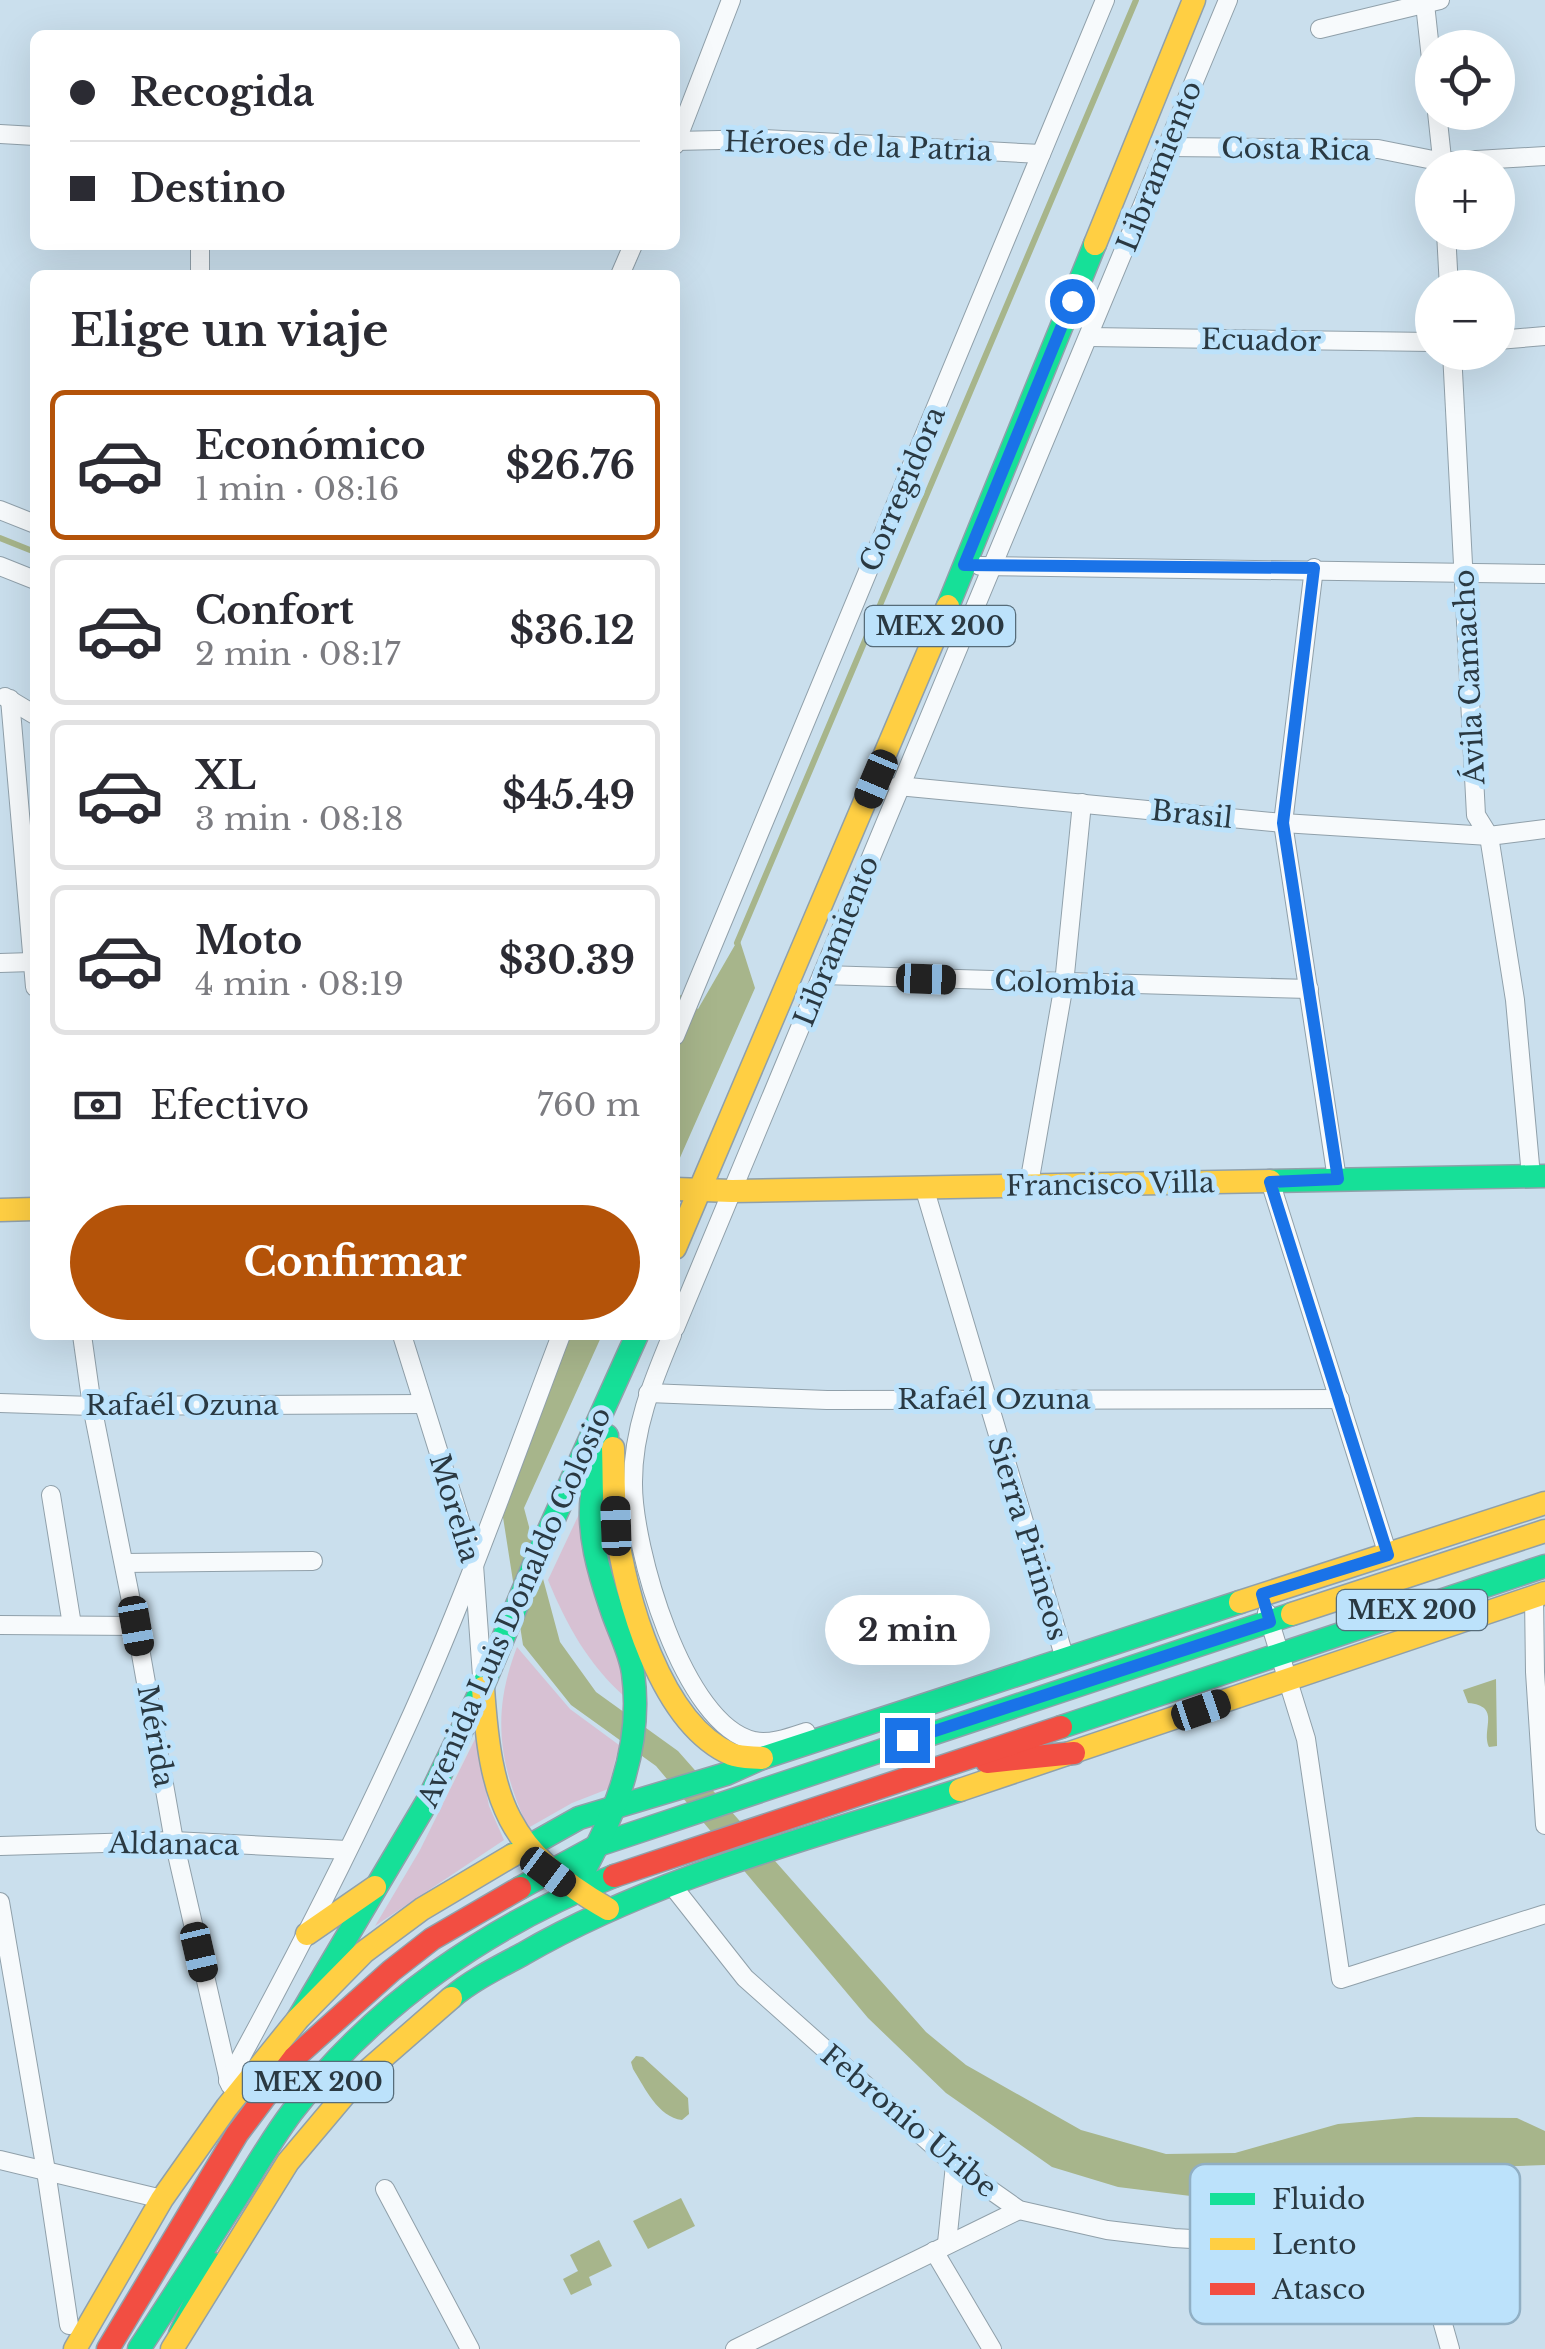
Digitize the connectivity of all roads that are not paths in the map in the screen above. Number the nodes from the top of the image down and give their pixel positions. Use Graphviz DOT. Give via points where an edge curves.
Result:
graph roads {
  1 [pos="731,0"];
  2 [pos="1105,0"];
  3 [pos="1194,0"];
  4 [pos="1228,0"];
  5 [pos="1432,2"];
  6 [pos="1320,28"];
  7 [pos="1432,30"];
  8 [pos="1182,31"];
  9 [pos="1211,40"];
  10 [pos="680,133"];
  11 [pos="0,134"];
  12 [pos="30,136"];
  13 [pos="680,143"];
  14 [pos="1166,147"];
  15 [pos="1041,154"];
  16 [pos="1545,156"];
  17 [pos="1415,158"];
  18 [pos="1515,158"];
  19 [pos="1090,336"];
  20 [pos="1545,336"];
  21 [pos="1515,339"];
  22 [pos="1415,342"];
  23 [pos="1453,370"];
  24 [pos="0,510"];
  25 [pos="30,522"];
  26 [pos="964,565"];
  27 [pos="0,566"];
  28 [pos="990,566"];
  29 [pos="1314,568"];
  30 [pos="1464,573"];
  31 [pos="1545,574"];
  32 [pos="30,578"];
  33 [pos="5,697"];
  34 [pos="30,711"];
  35 [pos="898,786"];
  36 [pos="1082,802"];
  37 [pos="1283,823"];
  38 [pos="1545,830"];
  39 [pos="1489,836"];
  40 [pos="846,850"];
  41 [pos="870,856"];
  42 [pos="30,942"];
  43 [pos="30,962"];
  44 [pos="0,963"];
  45 [pos="822,975"];
  46 [pos="1064,984"];
  47 [pos="1309,989"];
  48 [pos="680,1024"];
  49 [pos="1538,1176"];
  50 [pos="1338,1179"];
  51 [pos="1270,1182"];
  52 [pos="1029,1184"];
  53 [pos="924,1187"];
  54 [pos="684,1190"];
  55 [pos="732,1192"];
  56 [pos="30,1209"];
  57 [pos="0,1210"];
  58 [pos="680,1216"];
  59 [pos="680,1318"];
  60 [pos="83,1340"];
  61 [pos="404,1340"];
  62 [pos="559,1340"];
  63 [pos="671,1340"];
  64 [pos="634,1341"];
  65 [pos="648,1393"];
  66 [pos="986,1398"];
  67 [pos="1340,1399"];
  68 [pos="0,1403"];
  69 [pos="424,1404"];
  70 [pos="92,1406"];
  71 [pos="612,1421"];
  72 [pos="51,1495"];
  73 [pos="1545,1503"];
  74 [pos="1545,1531"];
  75 [pos="1388,1555"];
  76 [pos="313,1562"];
  77 [pos="124,1563"];
  78 [pos="474,1565"];
  79 [pos="1545,1566"];
  80 [pos="1262,1594"];
  81 [pos="1540,1595"];
  82 [pos="1270,1622"];
  83 [pos="0,1625"];
  84 [pos="72,1626"];
  85 [pos="136,1626"];
  86 [pos="1279,1652"];
  87 [pos="1064,1659"];
  88 [pos="1287,1680"];
  89 [pos="483,1686"];
  90 [pos="924,1706"];
  91 [pos="1074,1753"];
  92 [pos="762,1758"];
  93 [pos="929,1768"];
  94 [pos="619,1796"];
  95 [pos="1545,1825"];
  96 [pos="174,1841"];
  97 [pos="601,1844"];
  98 [pos="0,1846"];
  99 [pos="524,1846"];
  100 [pos="348,1850"];
  101 [pos="548,1872"];
  102 [pos="380,1884"];
  103 [pos="672,1884"];
  104 [pos="573,1891"];
  105 [pos="0,1902"];
  106 [pos="608,1909"];
  107 [pos="1545,1914"];
  108 [pos="307,1934"];
  109 [pos="298,2019"];
  110 [pos="216,2026"];
  111 [pos="257,2028"];
  112 [pos="294,2058"];
  113 [pos="256,2069"];
  114 [pos="232,2088"];
  115 [pos="237,2134"];
  116 [pos="0,2160"];
  117 [pos="259,2162"];
  118 [pos="955,2165"];
  119 [pos="46,2171"];
  120 [pos="385,2189"];
  121 [pos="162,2199"];
  122 [pos="1020,2210"];
  123 [pos="1190,2239"];
  124 [pos="940,2247"];
  125 [pos="1443,2324"];
  126 [pos="69,2325"];
  127 [pos="176,2342"];
  128 [pos="75,2349"];
  129 [pos="108,2349"];
  130 [pos="140,2349"];
  131 [pos="470,2349"];
  132 [pos="735,2349"];
  133 [pos="992,2349"];
  134 [pos="1450,2349"];
  1 -- 10 [label="street"];
  2 -- 15 [label="street, Corregidora"];
  3 -- 8 [label="main road, MEX 200"];
  4 -- 9 [label="street, Libramiento"];
  5 -- 6 [label="street"];
  5 -- 7 [label="street"];
  8 -- 9 [label="street"];
  8 -- 26 [label="main road, MEX 200"];
  9 -- 14 [label="street, Libramiento"];
  11 -- 12 [label="street"];
  13 -- 15 [label="street, Héroes de la Patria" via="764,139"];
  14 -- 17 [label="street, Costa Rica" via="1378,149"];
  14 -- 19 [label="street, Libramiento"];
  15 -- 48 [label="street, Corregidora"];
  16 -- 18 [label="street, Costa Rica"];
  19 -- 22 [label="street, Ecuador"];
  19 -- 28 [label="street, Libramiento"];
  20 -- 21 [label="street"];
  23 -- 30 [label="street, Ávila Camacho"];
  24 -- 25 [label="street"];
  26 -- 28 [label="street"];
  26 -- 40 [label="main road, MEX 200"];
  27 -- 32 [label="street"];
  28 -- 29 [label="street"];
  28 -- 35 [label="street, Libramiento"];
  29 -- 30 [label="street"];
  29 -- 37 [label="street"];
  30 -- 31 [label="street"];
  30 -- 39 [label="street, Ávila Camacho" via="1476,815"];
  33 -- 34 [label="street"];
  33 -- 42 [label="street"];
  35 -- 36 [label="street, Brasil"];
  35 -- 41 [label="street, Libramiento"];
  36 -- 37 [label="street, Brasil"];
  36 -- 46 [label="street"];
  37 -- 39 [label="street, Brasil"];
  37 -- 47 [label="street"];
  38 -- 39 [label="street, Brasil"];
  39 -- 49 [label="street, Ávila Camacho"];
  40 -- 41 [label="street"];
  40 -- 54 [label="main road, MEX 200"];
  41 -- 45 [label="street, Libramiento"];
  43 -- 44 [label="street"];
  45 -- 46 [label="street, Colombia"];
  45 -- 55 [label="street, Libramiento"];
  46 -- 47 [label="street, Colombia"];
  46 -- 52 [label="street"];
  47 -- 50 [label="street"];
  49 -- 50 [label="main road, Francisco Villa"];
  50 -- 51 [label="main road, Francisco Villa"];
  51 -- 52 [label="main road, Francisco Villa"];
  51 -- 67 [label="street"];
  52 -- 53 [label="main road, Francisco Villa"];
  53 -- 55 [label="main road, Francisco Villa"];
  53 -- 66 [label="street, Sierra Pirineos"];
  54 -- 55 [label="main road, Francisco Villa"];
  54 -- 58 [label="main road, MEX 200"];
  55 -- 59 [label="street, Libramiento"];
  56 -- 57 [label="main road"];
  60 -- 70 [label="street, Mérida"];
  61 -- 69 [label="street, Morelia"];
  62 -- 78 [label="street"];
  63 -- 65 [label="street, Libramiento"];
  64 -- 71 [label="main road, Avenida Luis Donaldo Colosio"];
  64 -- 89 [label="main road, Avenida Luis Donaldo Colosio"];
  65 -- 66 [label="street, Rafaél Ozuna"];
  65 -- 90 [label="street, Libramiento" via="633,1482 640,1545 691,1684 715,1717 758,1743"];
  66 -- 67 [label="street, Rafaél Ozuna"];
  66 -- 87 [label="street, Sierra Pirineos"];
  67 -- 75 [label="street"];
  68 -- 70 [label="street, Rafaél Ozuna"];
  69 -- 70 [label="street, Rafaél Ozuna"];
  69 -- 78 [label="street, Morelia"];
  70 -- 77 [label="street, Mérida"];
  71 -- 92 [label="main road" via="616,1526 654,1659 679,1709 712,1742 732,1754"];
  71 -- 94 [label="main road, Avenida Luis Donaldo Colosio" via="591,1500 605,1585 633,1671 634,1725"];
  72 -- 84 [label="street"];
  73 -- 75 [label="main road"];
  74 -- 82 [label="main road, MEX 200"];
  75 -- 80 [label="main road"];
  76 -- 77 [label="street"];
  77 -- 85 [label="street, Mérida"];
  78 -- 89 [label="street, Morelia"];
  78 -- 100 [label="street"];
  79 -- 86 [label="main road, MEX 200"];
  80 -- 82 [label="street"];
  80 -- 87 [label="main road"];
  81 -- 88 [label="main road"];
  81 -- 95 [label="street" via="1535,1672"];
  82 -- 86 [label="street"];
  82 -- 97 [label="main road, MEX 200"];
  83 -- 84 [label="street"];
  84 -- 85 [label="street"];
  85 -- 96 [label="street, Mérida"];
  86 -- 88 [label="street"];
  86 -- 93 [label="main road, MEX 200"];
  87 -- 90 [label="main road"];
  88 -- 91 [label="main road"];
  88 -- 107 [label="street" via="1306,1739 1340,1980"];
  89 -- 99 [label="main road" via="496,1790"];
  89 -- 102 [label="main road, Avenida Luis Donaldo Colosio"];
  90 -- 92 [label="main road"];
  91 -- 93 [label="main road"];
  91 -- 103 [label="main road"];
  92 -- 94 [label="main road" via="656,1796"];
  93 -- 104 [label="main road, MEX 200"];
  94 -- 97 [label="main road"];
  94 -- 99 [label="main road"];
  96 -- 98 [label="street, Aldanaca"];
  96 -- 100 [label="street, Aldanaca"];
  96 -- 110 [label="street, Mérida"];
  97 -- 101 [label="main road, MEX 200"];
  97 -- 104 [label="main road"];
  99 -- 101 [label="main road"];
  99 -- 109 [label="main road" via="364,1952"];
  100 -- 108 [label="street"];
  101 -- 104 [label="main road"];
  101 -- 112 [label="main road, MEX 200" via="432,1939"];
  102 -- 108 [label="main road"];
  102 -- 109 [label="main road, Avenida Luis Donaldo Colosio"];
  103 -- 106 [label="main road"];
  103 -- 118 [label="street, Febronio Uribe" via="744,1978"];
  104 -- 106 [label="main road"];
  104 -- 117 [label="main road, MEX 200" via="447,1961 412,1989 305,2096"];
  105 -- 119 [label="street"];
  106 -- 127 [label="main road" via="460,1990 357,2080 288,2162"];
  108 -- 111 [label="street"];
  109 -- 112 [label="main road"];
  109 -- 113 [label="main road"];
  110 -- 111 [label="street" via="236,2034"];
  110 -- 114 [label="street, Mérida"];
  111 -- 114 [label="street"];
  112 -- 113 [label="main road"];
  112 -- 115 [label="main road, MEX 200"];
  113 -- 114 [label="main road"];
  114 -- 115 [label="street, Mérida"];
  114 -- 121 [label="main road"];
  115 -- 129 [label="main road, MEX 200"];
  116 -- 119 [label="street"];
  117 -- 127 [label="main road"];
  117 -- 130 [label="main road, MEX 200"];
  118 -- 122 [label="street, Febronio Uribe"];
  118 -- 124 [label="street"];
  119 -- 121 [label="street"];
  119 -- 126 [label="street"];
  120 -- 131 [label="street"];
  121 -- 128 [label="main road"];
  122 -- 123 [label="street, Febronio Uribe"];
  122 -- 124 [label="street"];
  124 -- 132 [label="street"];
  124 -- 133 [label="street"];
  125 -- 134 [label="street"];
}
